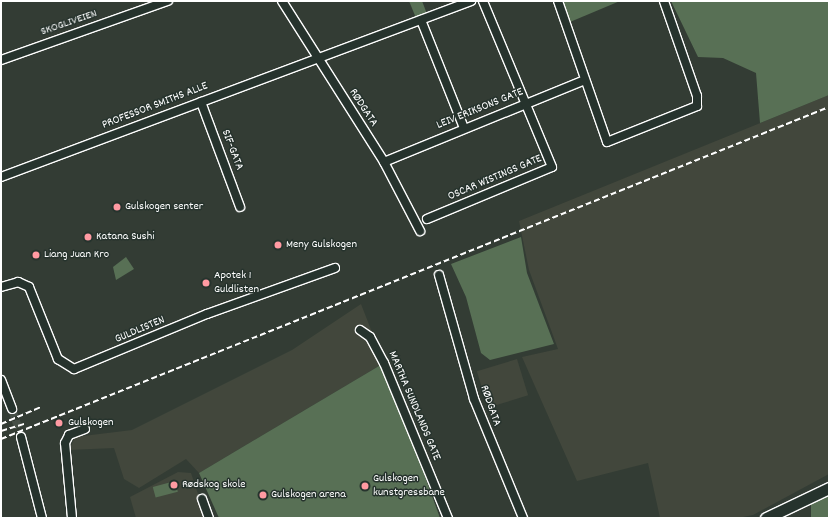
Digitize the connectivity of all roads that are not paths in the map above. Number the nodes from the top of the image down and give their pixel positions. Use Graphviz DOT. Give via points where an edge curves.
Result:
graph roads {
  1 [pos="168,1"];
  2 [pos="282,1"];
  3 [pos="471,1"];
  4 [pos="483,1"];
  5 [pos="558,1"];
  6 [pos="664,1"];
  7 [pos="420,20"];
  8 [pos="317,58"];
  9 [pos="1,60"];
  10 [pos="585,80"];
  11 [pos="201,102"];
  12 [pos="526,103"];
  13 [pos="464,128"];
  14 [pos="384,162"];
  15 [pos="1,177"];
  16 [pos="240,206"];
  17 [pos="427,219"];
  18 [pos="420,231"];
  19 [pos="335,268"];
  20 [pos="440,275"];
  21 [pos="1,287"];
  22 [pos="360,330"];
  23 [pos="1,380"];
  24 [pos="12,408"];
  25 [pos="85,429"];
  26 [pos="22,437"];
  27 [pos="829,488"];
  28 [pos="202,499"];
  29 [pos="42,518"];
  30 [pos="72,518"];
  31 [pos="209,518"];
  32 [pos="448,518"];
  33 [pos="522,518"];
  34 [pos="766,518"];
  1 -- 9 [label="street, SKOGLIVEIEN"];
  2 -- 8 [label="street, RØDGATA"];
  3 -- 7 [label="street, PROFESSOR SMITHS ALLE"];
  4 -- 12 [label="street"];
  5 -- 10 [label="street"];
  6 -- 10 [label="street" via="697,96 697,106 607,142"];
  7 -- 8 [label="street, PROFESSOR SMITHS ALLE"];
  7 -- 13 [label="street"];
  8 -- 11 [label="street, PROFESSOR SMITHS ALLE"];
  8 -- 14 [label="street, RØDGATA"];
  10 -- 12 [label="street, LEIV ERIKSONS GATE"];
  11 -- 15 [label="street, PROFESSOR SMITHS ALLE"];
  11 -- 16 [label="street, SIF-GATA"];
  12 -- 13 [label="street, LEIV ERIKSONS GATE"];
  12 -- 17 [label="street, OSCAR WISTINGS GATE" via="552,167"];
  13 -- 14 [label="street, LEIV ERIKSONS GATE"];
  14 -- 18 [label="street, RØDGATA"];
  19 -- 21 [label="street, GULDLISTEN" via="74,369 58,359 29,287 18,282"];
  20 -- 33 [label="street, RØDGATA" via="474,400"];
  22 -- 32 [label="street, MARTHA SUNDLANDS GATE" via="370,337 384,362"];
  23 -- 24 [label="street"];
  25 -- 30 [label="street" via="69,435 65,443"];
  26 -- 29 [label="street"];
  27 -- 34 [label="main road"];
  28 -- 31 [label="street"];
}
